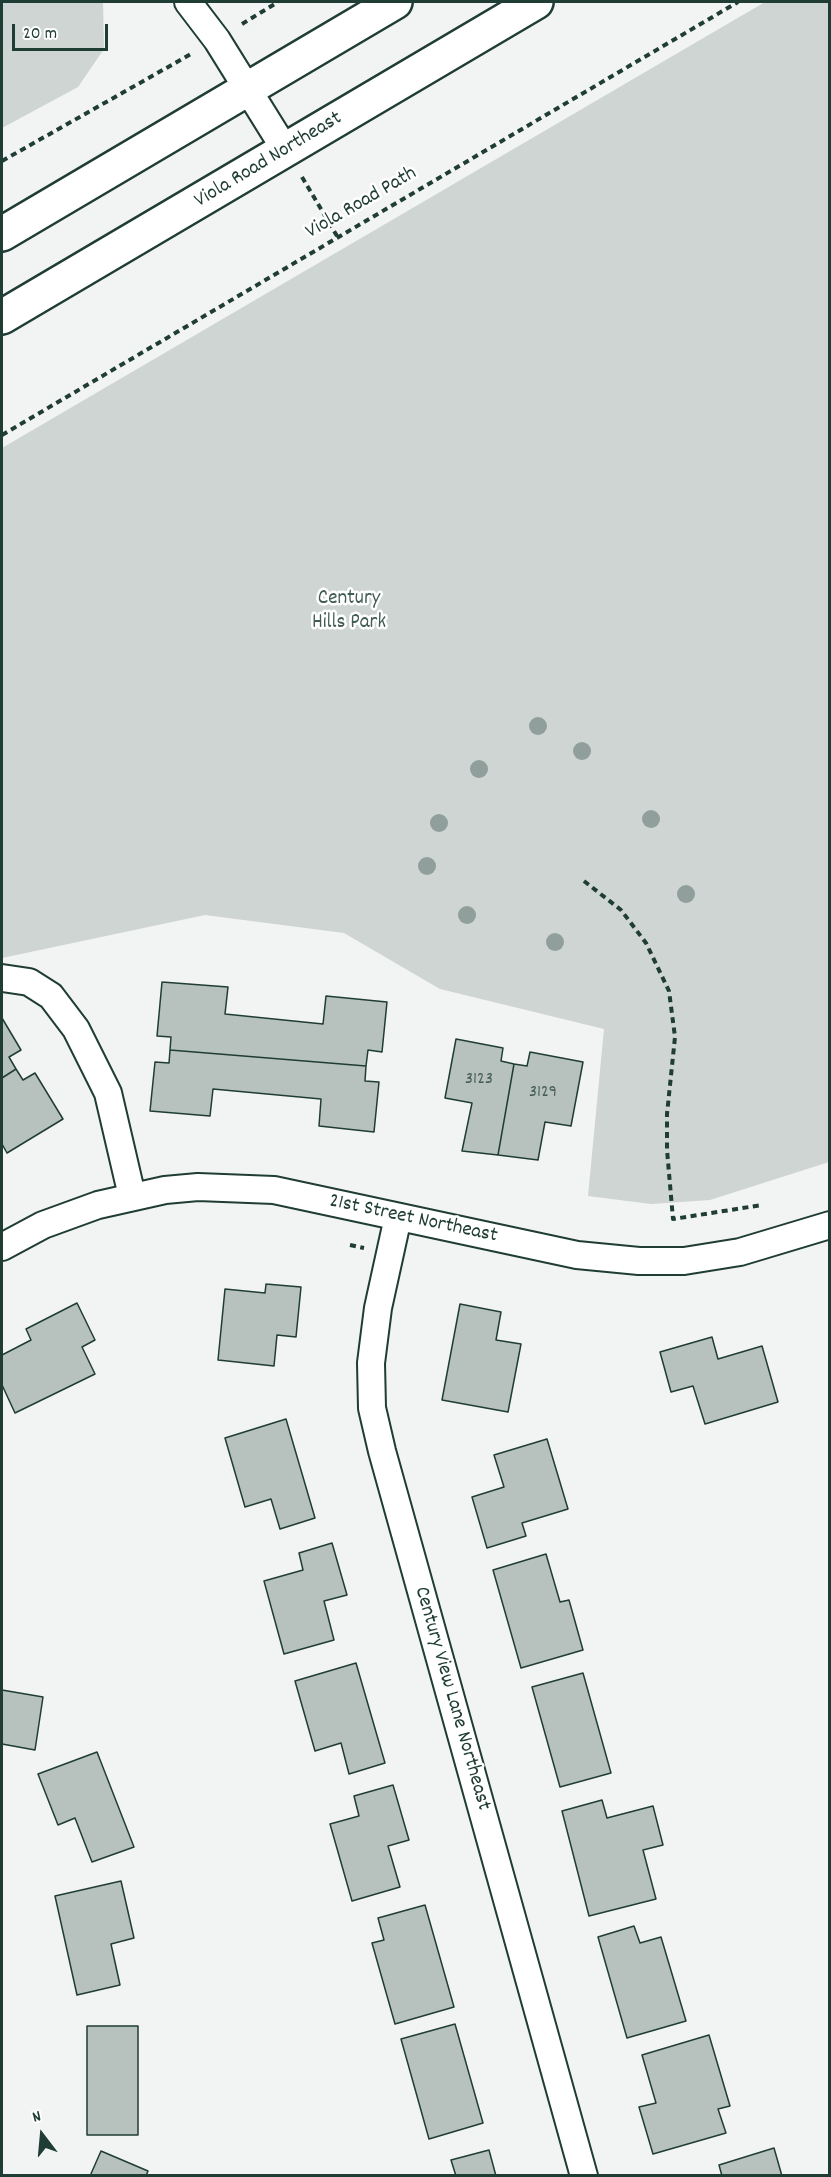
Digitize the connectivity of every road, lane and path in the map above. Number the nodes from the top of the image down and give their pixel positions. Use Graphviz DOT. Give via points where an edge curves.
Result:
graph roads {
  1 [pos="188,2"];
  2 [pos="278,2"];
  3 [pos="395,2"];
  4 [pos="536,2"];
  5 [pos="738,2"];
  6 [pos="217,40"];
  7 [pos="248,88"];
  8 [pos="286,151"];
  9 [pos="2,161"];
  10 [pos="2,234"];
  11 [pos="337,236"];
  12 [pos="2,317"];
  13 [pos="2,435"];
  14 [pos="584,881"];
  15 [pos="2,978"];
  16 [pos="132,1197"];
  17 [pos="762,1205"];
  18 [pos="399,1217"];
  19 [pos="830,1225"];
  20 [pos="2,1247"];
  21 [pos="584,2175"];
  1 -- 6 [label="street"];
  2 -- 6 [label="path"];
  3 -- 7 [label="main road"];
  4 -- 8 [label="main road, Viola Road Northeast"];
  5 -- 11 [label="path, Viola Road Path"];
  6 -- 7 [label="street"];
  6 -- 9 [label="path"];
  7 -- 8 [label="street"];
  7 -- 10 [label="main road"];
  8 -- 11 [label="path"];
  8 -- 12 [label="main road, Viola Road Northeast"];
  11 -- 13 [label="path, Viola Road Path"];
  14 -- 17 [label="path" via="621,910 646,943 669,991 675,1036 667,1114 673,1220"];
  15 -- 16 [label="street" via="29,982 51,996 75,1029 108,1093"];
  16 -- 18 [label="street, 21st Street Northeast" via="198,1186 237,1187 274,1190"];
  16 -- 20 [label="street, 21st Street Northeast" via="68,1215"];
  18 -- 19 [label="street, 21st Street Northeast" via="577,1255 639,1261 684,1261 740,1252"];
  18 -- 21 [label="street, Century View Lane Northeast" via="378,1308 371,1363 372,1408"];
}
